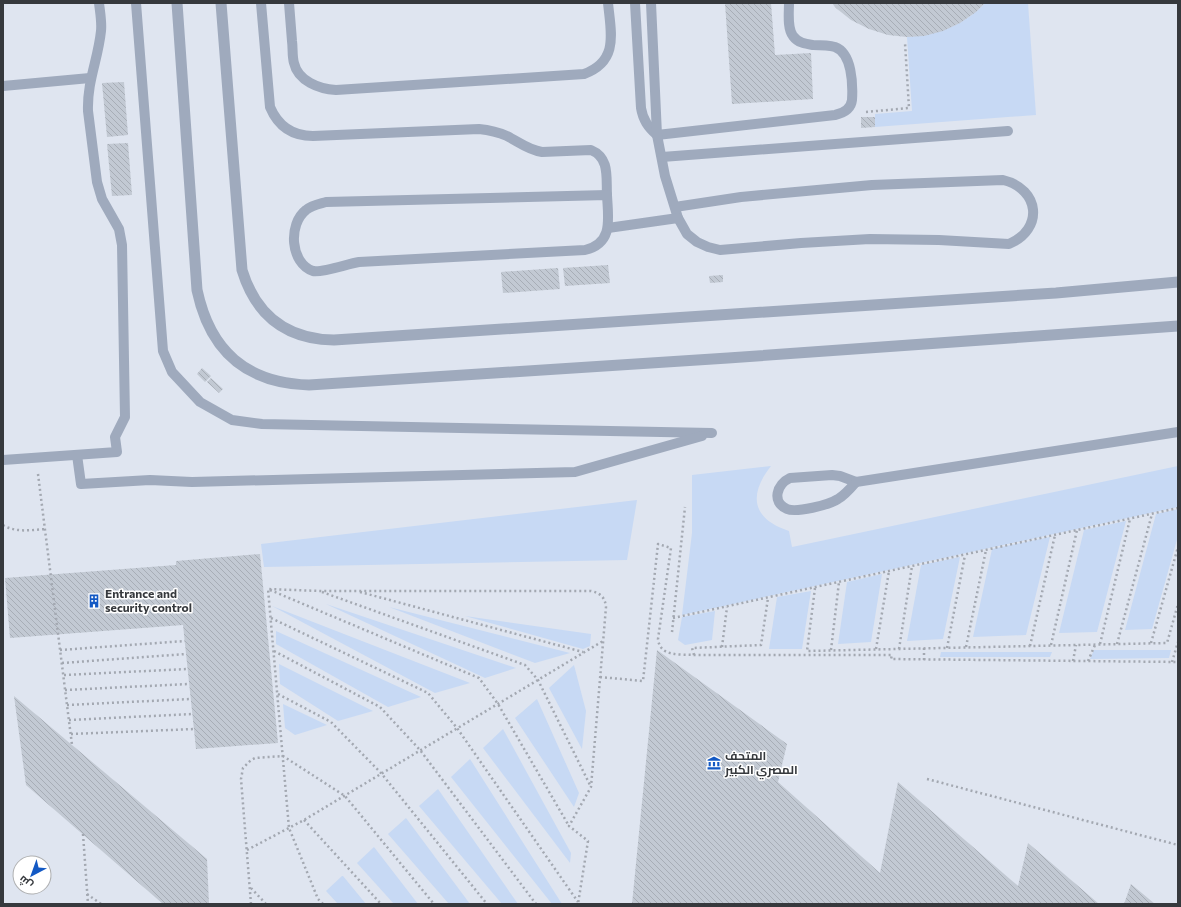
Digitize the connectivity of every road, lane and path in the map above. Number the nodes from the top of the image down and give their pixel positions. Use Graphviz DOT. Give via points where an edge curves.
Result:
graph roads {
  1 [pos="99,3"];
  2 [pos="136,3"];
  3 [pos="177,3"];
  4 [pos="221,3"];
  5 [pos="261,3"];
  6 [pos="289,3"];
  7 [pos="608,3"];
  8 [pos="635,3"];
  9 [pos="651,3"];
  10 [pos="789,3"];
  11 [pos="905,43"];
  12 [pos="90,78"];
  13 [pos="3,86"];
  14 [pos="848,109"];
  15 [pos="1008,131"];
  16 [pos="657,135"];
  17 [pos="662,157"];
  18 [pos="607,195"];
  19 [pos="675,207"];
  20 [pos="678,218"];
  21 [pos="608,228"];
  22 [pos="1178,282"];
  23 [pos="1178,326"];
  24 [pos="1178,432"];
  25 [pos="77,455"];
  26 [pos="36,458"];
  27 [pos="3,460"];
  28 [pos="856,482"];
  29 [pos="685,507"];
  30 [pos="1178,508"];
  31 [pos="1152,514"];
  32 [pos="1130,518"];
  33 [pos="3,525"];
  34 [pos="46,529"];
  35 [pos="1077,530"];
  36 [pos="1055,535"];
  37 [pos="1178,547"];
  38 [pos="986,550"];
  39 [pos="965,555"];
  40 [pos="912,566"];
  41 [pos="889,571"];
  42 [pos="839,582"];
  43 [pos="815,588"];
  44 [pos="268,589"];
  45 [pos="320,591"];
  46 [pos="356,591"];
  47 [pos="768,598"];
  48 [pos="1178,604"];
  49 [pos="726,607"];
  50 [pos="270,618"];
  51 [pos="673,618"];
  52 [pos="672,632"];
  53 [pos="185,641"];
  54 [pos="603,641"];
  55 [pos="1178,642"];
  56 [pos="1100,644"];
  57 [pos="1117,644"];
  58 [pos="1151,644"];
  59 [pos="1051,645"];
  60 [pos="1076,645"];
  61 [pos="1095,645"];
  62 [pos="1030,646"];
  63 [pos="722,647"];
  64 [pos="966,647"];
  65 [pos="899,648"];
  66 [pos="924,648"];
  67 [pos="947,648"];
  68 [pos="876,649"];
  69 [pos="60,650"];
  70 [pos="831,650"];
  71 [pos="274,651"];
  72 [pos="583,653"];
  73 [pos="186,654"];
  74 [pos="694,655"];
  75 [pos="924,660"];
  76 [pos="1072,661"];
  77 [pos="1088,661"];
  78 [pos="1172,662"];
  79 [pos="1178,662"];
  80 [pos="62,663"];
  81 [pos="188,669"];
  82 [pos="64,675"];
  83 [pos="600,677"];
  84 [pos="538,680"];
  85 [pos="189,684"];
  86 [pos="65,690"];
  87 [pos="278,693"];
  88 [pos="191,699"];
  89 [pos="498,704"];
  90 [pos="68,705"];
  91 [pos="193,714"];
  92 [pos="69,720"];
  93 [pos="457,728"];
  94 [pos="195,729"];
  95 [pos="71,734"];
  96 [pos="72,745"];
  97 [pos="420,750"];
  98 [pos="283,756"];
  99 [pos="381,773"];
  100 [pos="926,778"];
  101 [pos="591,787"];
  102 [pos="345,796"];
  103 [pos="304,820"];
  104 [pos="569,826"];
  105 [pos="289,828"];
  106 [pos="83,834"];
  107 [pos="1178,845"];
  108 [pos="247,850"];
  109 [pos="250,888"];
  110 [pos="87,893"];
  111 [pos="578,903"];
  112 [pos="88,904"];
  113 [pos="100,904"];
  114 [pos="251,904"];
  115 [pos="266,904"];
  116 [pos="323,904"];
  117 [pos="381,904"];
  118 [pos="434,904"];
  119 [pos="487,904"];
  120 [pos="536,904"];
  1 -- 12 [label="lane" via="101,30"];
  2 -- 25 [label="lane" via="163,351 172,372 200,402 232,420 262,424 712,433 575,472 192,482 150,480 81,484"];
  3 -- 23 [label="street" via="201,308 216,340 228,354 241,365 273,381 309,385"];
  4 -- 22 [label="street" via="242,270 254,299 264,311 276,322 303,336 334,340 1056,293"];
  5 -- 18 [label="lane" via="270,107 280,124 288,131 313,136 479,129 508,137 535,151 591,150 602,157 605,163"];
  6 -- 7 [label="lane" via="294,64 307,81 325,89 336,90 584,74 601,66 607,58 611,40"];
  8 -- 16 [label="lane" via="641,112 646,123"];
  9 -- 16 [label="lane"];
  10 -- 14 [label="lane" via="791,30 797,40 834,47 847,57 850,64 852,96 852,103"];
  11 -- 14 [label="path" via="909,108 863,113"];
  12 -- 13 [label="lane"];
  12 -- 25 [label="lane" via="87,100 97,182 102,199 119,229 122,245 124,417 115,437 117,452"];
  14 -- 16 [label="lane" via="842,114 835,115"];
  15 -- 17 [label="lane"];
  16 -- 17 [label="lane"];
  17 -- 19 [label="lane"];
  18 -- 21 [label="lane"];
  18 -- 21 [label="lane" via="326,202 314,205 299,218 294,246 302,263 315,271 323,271 359,262 585,250 599,244"];
  19 -- 20 [label="lane"];
  19 -- 20 [label="lane" via="872,185 1003,180 1022,188 1032,205 1033,215 1026,233 1009,244 940,240 870,240 720,250 697,242 687,234"];
  20 -- 21 [label="lane"];
  24 -- 28 [label="lane"];
  25 -- 26 [label="lane"];
  26 -- 27 [label="lane"];
  26 -- 34 [label="path"];
  28 -- 28 [label="lane" via="832,475 790,478 780,485 777,491 778,498 785,508 798,510 836,500"];
  29 -- 51 [label="path"];
  30 -- 31 [label="path"];
  31 -- 32 [label="path"];
  31 -- 57 [label="path"];
  32 -- 35 [label="path"];
  32 -- 56 [label="path"];
  33 -- 34 [label="path" via="18,531"];
  34 -- 69 [label="path"];
  35 -- 36 [label="path"];
  35 -- 59 [label="path"];
  36 -- 38 [label="path"];
  36 -- 62 [label="path"];
  37 -- 58 [label="path"];
  38 -- 39 [label="path"];
  38 -- 64 [label="path"];
  39 -- 40 [label="path"];
  39 -- 67 [label="path"];
  40 -- 41 [label="path"];
  40 -- 65 [label="path"];
  41 -- 42 [label="path"];
  41 -- 68 [label="path"];
  42 -- 43 [label="path"];
  42 -- 70 [label="path"];
  43 -- 47 [label="path"];
  43 -- 70 [label="path" via="806,651"];
  44 -- 45 [label="path"];
  44 -- 50 [label="path"];
  44 -- 89 [label="path" via="479,678"];
  45 -- 46 [label="path"];
  45 -- 84 [label="path" via="525,665"];
  46 -- 54 [label="path" via="596,592 605,602"];
  46 -- 72 [label="path"];
  47 -- 49 [label="path"];
  47 -- 63 [label="path" via="761,645"];
  48 -- 58 [label="path" via="1166,643"];
  49 -- 51 [label="path"];
  49 -- 63 [label="path"];
  50 -- 71 [label="path"];
  50 -- 93 [label="path" via="428,693"];
  51 -- 52 [label="path"];
  53 -- 69 [label="path"];
  54 -- 72 [label="path"];
  54 -- 83 [label="path"];
  55 -- 78 [label="path"];
  56 -- 57 [label="path"];
  56 -- 61 [label="path"];
  57 -- 58 [label="path"];
  59 -- 60 [label="path"];
  59 -- 62 [label="path"];
  60 -- 61 [label="path"];
  60 -- 76 [label="path"];
  61 -- 77 [label="path"];
  62 -- 64 [label="path"];
  63 -- 74 [label="path" via="692,648"];
  64 -- 67 [label="path"];
  65 -- 66 [label="path"];
  65 -- 68 [label="path"];
  66 -- 67 [label="path"];
  66 -- 75 [label="path"];
  68 -- 70 [label="path"];
  69 -- 80 [label="path"];
  71 -- 87 [label="path"];
  71 -- 97 [label="path" via="380,707"];
  72 -- 84 [label="path"];
  73 -- 80 [label="path"];
  74 -- 75 [label="path" via="892,655 891,659"];
  74 -- 83 [label="path" via="666,653 659,644 671,548 658,544 643,681"];
  75 -- 76 [label="path"];
  76 -- 77 [label="path"];
  77 -- 78 [label="path"];
  78 -- 79 [label="path"];
  80 -- 82 [label="path"];
  81 -- 82 [label="path"];
  82 -- 86 [label="path"];
  83 -- 101 [label="path"];
  84 -- 89 [label="path"];
  84 -- 101 [label="path"];
  85 -- 86 [label="path"];
  86 -- 90 [label="path"];
  87 -- 98 [label="path"];
  87 -- 99 [label="path" via="331,722"];
  88 -- 90 [label="path"];
  89 -- 93 [label="path"];
  89 -- 104 [label="path"];
  90 -- 92 [label="path"];
  91 -- 92 [label="path"];
  92 -- 95 [label="path"];
  93 -- 97 [label="path"];
  93 -- 111 [label="path"];
  94 -- 95 [label="path"];
  95 -- 96 [label="path"];
  97 -- 99 [label="path"];
  97 -- 120 [label="path"];
  98 -- 102 [label="path"];
  98 -- 105 [label="path"];
  98 -- 108 [label="path" via="255,758 244,768 241,779"];
  99 -- 102 [label="path"];
  99 -- 119 [label="path"];
  100 -- 107 [label="path"];
  101 -- 104 [label="path"];
  102 -- 103 [label="path"];
  102 -- 118 [label="path"];
  103 -- 105 [label="path"];
  103 -- 117 [label="path"];
  104 -- 111 [label="path" via="588,841"];
  105 -- 108 [label="path"];
  105 -- 116 [label="path" via="318,899"];
  106 -- 110 [label="path"];
  108 -- 109 [label="path"];
  109 -- 114 [label="path"];
  109 -- 115 [label="path"];
  110 -- 112 [label="path"];
  110 -- 113 [label="path"];
}
